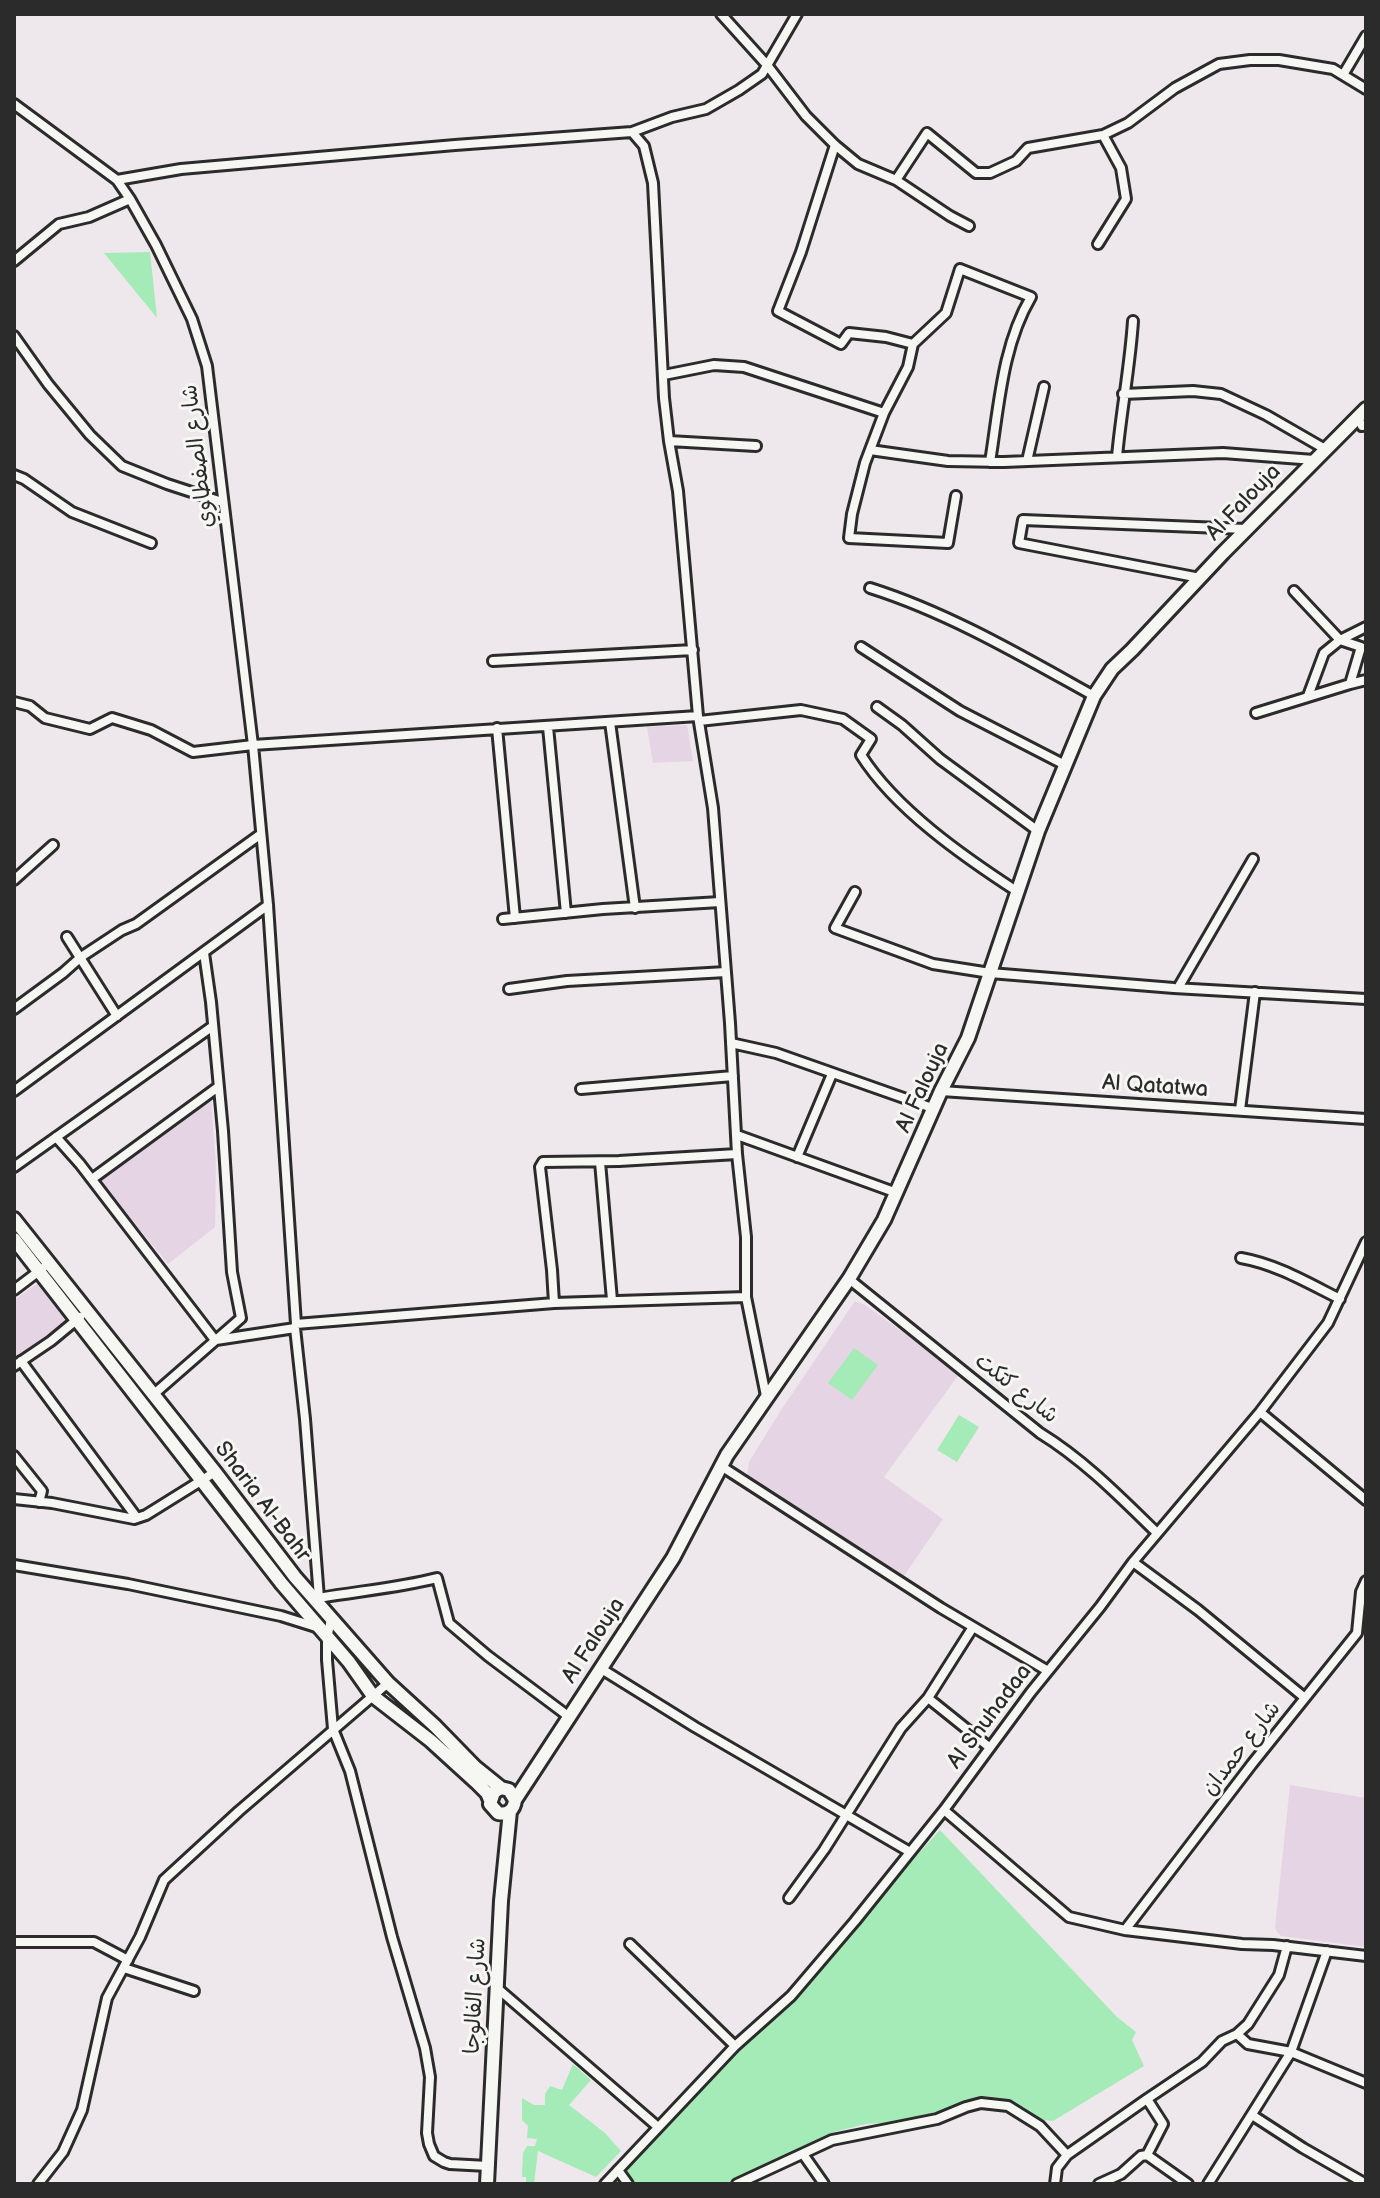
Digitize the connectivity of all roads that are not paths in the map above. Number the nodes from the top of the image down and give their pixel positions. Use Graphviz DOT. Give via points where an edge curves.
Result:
graph roads {
  1 [pos="721,14"];
  2 [pos="797,14"];
  3 [pos="1366,36"];
  4 [pos="767,65"];
  5 [pos="1343,75"];
  6 [pos="1366,89"];
  7 [pos="14,104"];
  8 [pos="632,132"];
  9 [pos="1103,135"];
  10 [pos="835,145"];
  11 [pos="117,180"];
  12 [pos="896,180"];
  13 [pos="130,199"];
  14 [pos="969,226"];
  15 [pos="1098,244"];
  16 [pos="14,261"];
  17 [pos="1133,321"];
  18 [pos="14,336"];
  19 [pos="913,344"];
  20 [pos="664,375"];
  21 [pos="1044,387"];
  22 [pos="1123,394"];
  23 [pos="884,413"];
  24 [pos="1363,420"];
  25 [pos="1366,437"];
  26 [pos="669,441"];
  27 [pos="756,446"];
  28 [pos="1325,449"];
  29 [pos="870,450"];
  30 [pos="1117,457"];
  31 [pos="1314,460"];
  32 [pos="1027,461"];
  33 [pos="990,462"];
  34 [pos="14,475"];
  35 [pos="956,496"];
  36 [pos="222,502"];
  37 [pos="1246,529"];
  38 [pos="151,543"];
  39 [pos="1200,578"];
  40 [pos="870,588"];
  41 [pos="1294,591"];
  42 [pos="1366,627"];
  43 [pos="1340,640"];
  44 [pos="861,647"];
  45 [pos="693,650"];
  46 [pos="493,661"];
  47 [pos="1366,680"];
  48 [pos="1350,684"];
  49 [pos="1094,696"];
  50 [pos="1308,696"];
  51 [pos="14,702"];
  52 [pos="877,707"];
  53 [pos="1256,713"];
  54 [pos="698,718"];
  55 [pos="610,722"];
  56 [pos="548,727"];
  57 [pos="497,728"];
  58 [pos="253,745"];
  59 [pos="1065,765"];
  60 [pos="1038,831"];
  61 [pos="261,834"];
  62 [pos="53,845"];
  63 [pos="1253,859"];
  64 [pos="14,880"];
  65 [pos="855,892"];
  66 [pos="1018,892"];
  67 [pos="720,902"];
  68 [pos="268,905"];
  69 [pos="635,908"];
  70 [pos="566,913"];
  71 [pos="515,918"];
  72 [pos="503,919"];
  73 [pos="67,937"];
  74 [pos="204,953"];
  75 [pos="81,957"];
  76 [pos="726,972"];
  77 [pos="990,973"];
  78 [pos="1178,988"];
  79 [pos="509,989"];
  80 [pos="1255,992"];
  81 [pos="14,996"];
  82 [pos="1366,999"];
  83 [pos="25,1001"];
  84 [pos="14,1009"];
  85 [pos="117,1016"];
  86 [pos="213,1026"];
  87 [pos="731,1043"];
  88 [pos="832,1074"];
  89 [pos="733,1076"];
  90 [pos="218,1087"];
  91 [pos="581,1089"];
  92 [pos="14,1091"];
  93 [pos="941,1091"];
  94 [pos="935,1109"];
  95 [pos="1240,1110"];
  96 [pos="1366,1119"];
  97 [pos="737,1135"];
  98 [pos="56,1137"];
  99 [pos="737,1154"];
  100 [pos="797,1157"];
  101 [pos="600,1162"];
  102 [pos="14,1167"];
  103 [pos="92,1179"];
  104 [pos="897,1193"];
  105 [pos="14,1219"];
  106 [pos="14,1239"];
  107 [pos="1366,1242"];
  108 [pos="1241,1258"];
  109 [pos="44,1267"];
  110 [pos="849,1279"];
  111 [pos="14,1290"];
  112 [pos="746,1297"];
  113 [pos="1340,1299"];
  114 [pos="612,1300"];
  115 [pos="554,1303"];
  116 [pos="82,1315"];
  117 [pos="296,1326"];
  118 [pos="215,1340"];
  119 [pos="18,1363"];
  120 [pos="154,1394"];
  121 [pos="766,1396"];
  122 [pos="1260,1412"];
  123 [pos="14,1456"];
  124 [pos="721,1466"];
  125 [pos="215,1472"];
  126 [pos="202,1480"];
  127 [pos="14,1499"];
  128 [pos="1366,1500"];
  129 [pos="39,1502"];
  130 [pos="137,1518"];
  131 [pos="1157,1533"];
  132 [pos="1133,1562"];
  133 [pos="14,1565"];
  134 [pos="1366,1581"];
  135 [pos="317,1599"];
  136 [pos="331,1619"];
  137 [pos="317,1627"];
  138 [pos="973,1627"];
  139 [pos="327,1639"];
  140 [pos="600,1668"];
  141 [pos="1048,1671"];
  142 [pos="388,1683"];
  143 [pos="373,1696"];
  144 [pos="928,1698"];
  145 [pos="1305,1698"];
  146 [pos="568,1716"];
  147 [pos="333,1729"];
  148 [pos="989,1747"];
  149 [pos="501,1788"];
  150 [pos="490,1800"];
  151 [pos="513,1806"];
  152 [pos="944,1810"];
  153 [pos="847,1814"];
  154 [pos="910,1852"];
  155 [pos="789,1898"];
  156 [pos="1125,1930"];
  157 [pos="14,1942"];
  158 [pos="630,1944"];
  159 [pos="1287,1946"];
  160 [pos="1327,1951"];
  161 [pos="1366,1956"];
  162 [pos="126,1964"];
  163 [pos="496,1987"];
  164 [pos="194,1991"];
  165 [pos="1237,2034"];
  166 [pos="735,2046"];
  167 [pos="1291,2052"];
  168 [pos="1366,2083"];
  169 [pos="1147,2099"];
  170 [pos="1252,2115"];
  171 [pos="658,2127"];
  172 [pos="803,2154"];
  173 [pos="1067,2155"];
  174 [pos="1147,2155"];
  175 [pos="488,2166"];
  176 [pos="618,2170"];
  177 [pos="38,2184"];
  178 [pos="487,2184"];
  179 [pos="605,2184"];
  180 [pos="628,2184"];
  181 [pos="737,2184"];
  182 [pos="824,2184"];
  183 [pos="1055,2184"];
  184 [pos="1099,2184"];
  185 [pos="1188,2184"];
  186 [pos="1208,2184"];
  187 [pos="1366,2184"];
  1 -- 4 [label="street"];
  2 -- 4 [label="street"];
  3 -- 5 [label="street"];
  4 -- 8 [label="street" via="762,74 706,109"];
  4 -- 10 [label="street"];
  5 -- 6 [label="street"];
  5 -- 9 [label="street" via="1279,60 1219,64"];
  7 -- 11 [label="street, شارع الصفطاوي"];
  8 -- 11 [label="street" via="181,169"];
  8 -- 20 [label="street" via="644,146 653,183"];
  9 -- 12 [label="street" via="1028,148 1016,161 990,173 976,173 927,133"];
  9 -- 15 [label="street" via="1121,168 1126,199"];
  10 -- 12 [label="street" via="858,164"];
  10 -- 19 [label="street" via="778,311 841,344 849,333"];
  11 -- 13 [label="street, شارع الصفطاوي"];
  12 -- 14 [label="street"];
  13 -- 16 [label="street" via="59,224"];
  13 -- 36 [label="street, شارع الصفطاوي" via="192,319 207,366"];
  17 -- 22 [label="street"];
  18 -- 36 [label="street" via="90,435 122,466"];
  19 -- 23 [label="street" via="908,367"];
  19 -- 33 [label="street" via="946,313 960,269 1031,297 1011,343"];
  20 -- 23 [label="street" via="714,365 744,367"];
  20 -- 26 [label="street"];
  21 -- 32 [label="street"];
  22 -- 28 [label="street" via="1221,394"];
  22 -- 30 [label="street"];
  23 -- 29 [label="street"];
  24 -- 25 [label="street"];
  24 -- 28 [label="main road, Al Falouja"];
  26 -- 27 [label="street"];
  26 -- 45 [label="street"];
  28 -- 31 [label="main road, Al Falouja"];
  29 -- 33 [label="street"];
  29 -- 35 [label="street" via="849,538 948,543"];
  30 -- 31 [label="street" via="1223,453"];
  30 -- 32 [label="street"];
  31 -- 37 [label="main road, Al Falouja"];
  32 -- 33 [label="street"];
  34 -- 38 [label="street" via="72,512"];
  36 -- 58 [label="street, شارع الصفطاوي"];
  37 -- 39 [label="main road, Al Falouja"];
  37 -- 39 [label="street" via="1023,520 1019,543"];
  39 -- 49 [label="main road, Al Falouja" via="1112,669"];
  40 -- 49 [label="street" via="936,613"];
  41 -- 43 [label="street"];
  42 -- 43 [label="street"];
  43 -- 48 [label="street" via="1361,647"];
  43 -- 50 [label="street" via="1324,653"];
  44 -- 59 [label="street" via="960,711"];
  45 -- 46 [label="street"];
  45 -- 54 [label="street"];
  47 -- 48 [label="street"];
  48 -- 50 [label="street"];
  49 -- 59 [label="main road, Al Falouja"];
  50 -- 53 [label="street"];
  51 -- 58 [label="street" via="45,718 90,729 112,718 151,730 193,752"];
  52 -- 60 [label="street"];
  54 -- 55 [label="street"];
  54 -- 66 [label="street" via="801,710 843,719 871,739 861,755 880,782 975,864"];
  54 -- 67 [label="street" via="713,808"];
  55 -- 56 [label="street"];
  55 -- 69 [label="street"];
  56 -- 57 [label="street"];
  56 -- 70 [label="street"];
  57 -- 58 [label="street"];
  57 -- 71 [label="street"];
  58 -- 61 [label="street, شارع الصفطاوي"];
  59 -- 60 [label="main road, Al Falouja"];
  60 -- 66 [label="main road, Al Falouja"];
  61 -- 68 [label="street, شارع الصفطاوي"];
  61 -- 75 [label="street"];
  62 -- 64 [label="street"];
  63 -- 78 [label="street"];
  65 -- 77 [label="street" via="835,928 933,964"];
  66 -- 77 [label="main road, Al Falouja"];
  67 -- 69 [label="street"];
  67 -- 76 [label="street"];
  68 -- 74 [label="street"];
  68 -- 117 [label="street, شارع الصفطاوي"];
  69 -- 70 [label="street"];
  70 -- 71 [label="street"];
  71 -- 72 [label="street"];
  73 -- 75 [label="street"];
  74 -- 85 [label="street"];
  74 -- 86 [label="street"];
  75 -- 83 [label="street"];
  75 -- 85 [label="street"];
  76 -- 79 [label="street"];
  76 -- 87 [label="street"];
  77 -- 78 [label="street"];
  77 -- 93 [label="main road, Al Falouja" via="968,1038"];
  78 -- 80 [label="street"];
  80 -- 82 [label="street"];
  80 -- 95 [label="street"];
  81 -- 83 [label="street"];
  83 -- 84 [label="street"];
  85 -- 92 [label="street"];
  86 -- 90 [label="street"];
  86 -- 98 [label="street"];
  87 -- 88 [label="street"];
  87 -- 89 [label="street"];
  88 -- 94 [label="street"];
  88 -- 100 [label="street"];
  89 -- 91 [label="street"];
  89 -- 97 [label="street"];
  90 -- 103 [label="street"];
  90 -- 118 [label="street" via="232,1272 241,1318"];
  93 -- 94 [label="main road, Al Falouja"];
  93 -- 95 [label="street, Al Qatatwa"];
  94 -- 104 [label="main road, Al Falouja"];
  95 -- 96 [label="street, Al Qatatwa"];
  97 -- 99 [label="street"];
  97 -- 100 [label="street"];
  98 -- 102 [label="street"];
  98 -- 103 [label="street"];
  99 -- 101 [label="street"];
  99 -- 112 [label="street"];
  100 -- 104 [label="street"];
  101 -- 114 [label="street"];
  101 -- 115 [label="street" via="543,1162 540,1167"];
  103 -- 118 [label="street"];
  104 -- 110 [label="main road, Al Falouja"];
  105 -- 109 [label="main road, Sharia Al-Bahr"];
  106 -- 109 [label="main road, Sharia Al-Bahr"];
  107 -- 113 [label="street, Al Shuhadaa"];
  108 -- 113 [label="street"];
  109 -- 111 [label="street"];
  109 -- 116 [label="main road, Sharia Al-Bahr"];
  110 -- 121 [label="main road, Al Falouja"];
  110 -- 131 [label="street, شارع كتكت" via="1062,1447"];
  112 -- 115 [label="street"];
  112 -- 121 [label="street"];
  113 -- 122 [label="street, Al Shuhadaa" via="1328,1323"];
  115 -- 117 [label="street"];
  116 -- 119 [label="street"];
  116 -- 120 [label="main road, Sharia Al-Bahr"];
  116 -- 126 [label="main road, Sharia Al-Bahr"];
  117 -- 118 [label="street"];
  117 -- 135 [label="street, شارع الصفطاوي"];
  118 -- 120 [label="street"];
  119 -- 130 [label="street"];
  120 -- 125 [label="main road, Sharia Al-Bahr"];
  121 -- 124 [label="main road, Al Falouja"];
  122 -- 128 [label="street"];
  122 -- 131 [label="street, Al Shuhadaa"];
  123 -- 129 [label="street" via="42,1491"];
  124 -- 138 [label="street"];
  124 -- 140 [label="main road, Al Falouja" via="673,1558"];
  125 -- 126 [label="street"];
  125 -- 135 [label="main road, Sharia Al-Bahr"];
  126 -- 130 [label="street"];
  126 -- 137 [label="main road, Sharia Al-Bahr"];
  127 -- 129 [label="street"];
  129 -- 130 [label="street"];
  131 -- 132 [label="street, Al Shuhadaa"];
  132 -- 141 [label="street, Al Shuhadaa"];
  132 -- 145 [label="street"];
  133 -- 137 [label="street" via="128,1584"];
  134 -- 145 [label="street, شارع حمدان" via="1357,1633"];
  135 -- 136 [label="main road, Sharia Al-Bahr"];
  135 -- 146 [label="street" via="437,1578 449,1623"];
  136 -- 139 [label="street"];
  136 -- 142 [label="main road, Sharia Al-Bahr"];
  137 -- 139 [label="main road, Sharia Al-Bahr"];
  138 -- 141 [label="street"];
  138 -- 144 [label="street"];
  139 -- 143 [label="main road, Sharia Al-Bahr"];
  139 -- 147 [label="street"];
  140 -- 146 [label="main road, Al Falouja"];
  140 -- 153 [label="street"];
  141 -- 148 [label="street, Al Shuhadaa"];
  142 -- 143 [label="street"];
  142 -- 149 [label="main road, Sharia Al-Bahr"];
  143 -- 147 [label="street"];
  143 -- 150 [label="main road, Sharia Al-Bahr" via="431,1741"];
  144 -- 148 [label="street"];
  144 -- 153 [label="street" via="901,1728"];
  145 -- 156 [label="street, شارع حمدان"];
  146 -- 151 [label="main road, Al Falouja"];
  147 -- 162 [label="street" via="164,1880"];
  147 -- 175 [label="street" via="350,1771 425,2048 429,2144 444,2162"];
  148 -- 152 [label="street, Al Shuhadaa"];
  149 -- 150 [label="main road"];
  149 -- 151 [label="main road" via="512,1793"];
  150 -- 151 [label="main road" via="502,1814"];
  151 -- 163 [label="main road, شارع الفالوجا"];
  152 -- 154 [label="street, Al Shuhadaa"];
  152 -- 156 [label="street" via="1069,1917"];
  153 -- 154 [label="street"];
  153 -- 155 [label="street"];
  154 -- 166 [label="street, Al Shuhadaa" via="791,1996"];
  156 -- 159 [label="street"];
  157 -- 162 [label="street" via="94,1942"];
  158 -- 166 [label="street"];
  159 -- 160 [label="street"];
  159 -- 165 [label="street" via="1279,1975"];
  160 -- 161 [label="street"];
  160 -- 167 [label="street"];
  162 -- 164 [label="street"];
  162 -- 177 [label="street" via="107,1998 82,2110 63,2152"];
  163 -- 171 [label="street"];
  163 -- 175 [label="main road, شارع الفالوجا"];
  165 -- 167 [label="street" via="1248,2044"];
  165 -- 169 [label="street"];
  166 -- 171 [label="street, Al Shuhadaa"];
  167 -- 168 [label="street"];
  167 -- 170 [label="street"];
  169 -- 173 [label="street"];
  169 -- 174 [label="street" via="1163,2124"];
  170 -- 186 [label="street"];
  170 -- 187 [label="street"];
  171 -- 176 [label="street, Al Shuhadaa"];
  172 -- 173 [label="street" via="832,2140 937,2119 981,2103 1008,2106 1040,2126"];
  172 -- 181 [label="street"];
  172 -- 182 [label="street"];
  173 -- 183 [label="street" via="1057,2168"];
  174 -- 184 [label="street"];
  174 -- 185 [label="street"];
  175 -- 178 [label="main road, شارع الفالوجا"];
  176 -- 179 [label="street, Al Shuhadaa"];
  176 -- 180 [label="street"];
}
